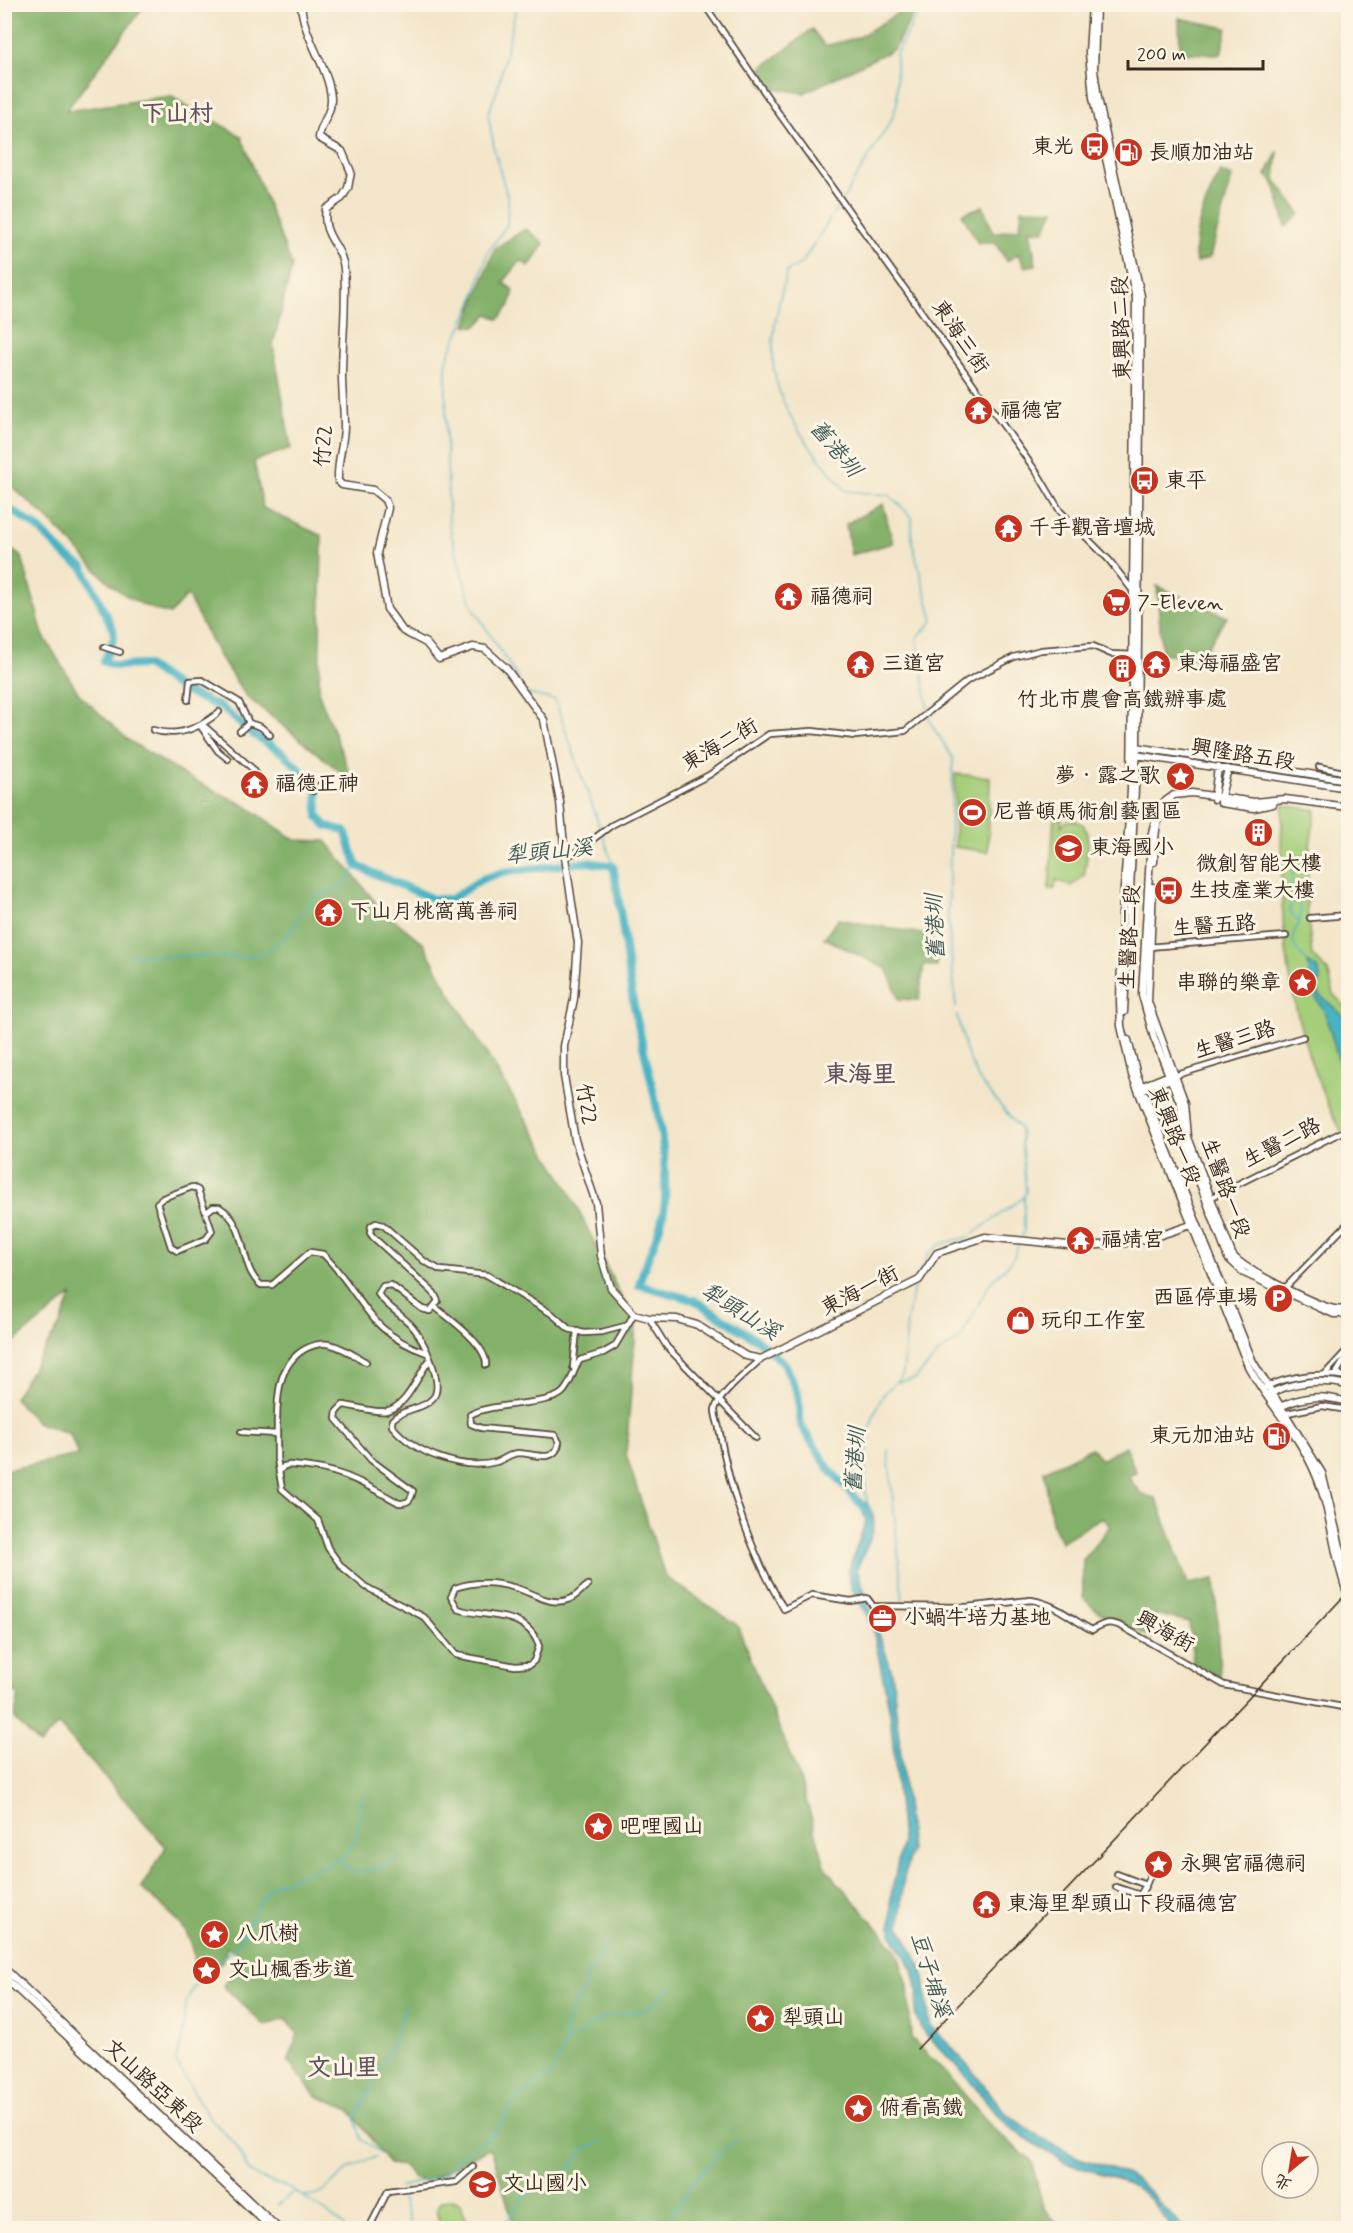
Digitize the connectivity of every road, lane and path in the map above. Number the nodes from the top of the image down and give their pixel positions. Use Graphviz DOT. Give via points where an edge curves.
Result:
graph roads {
  1 [pos="301,4"];
  2 [pos="704,4"];
  3 [pos="1092,4"];
  4 [pos="1096,4"];
  5 [pos="1115,184"];
  6 [pos="1133,591"];
  7 [pos="1140,596"];
  8 [pos="107,648"];
  9 [pos="120,652"];
  10 [pos="1136,656"];
  11 [pos="188,695"];
  12 [pos="219,712"];
  13 [pos="202,726"];
  14 [pos="153,730"];
  15 [pos="270,735"];
  16 [pos="1135,747"];
  17 [pos="1134,755"];
  18 [pos="228,759"];
  19 [pos="1218,767"];
  20 [pos="1318,767"];
  21 [pos="1228,769"];
  22 [pos="1348,773"];
  23 [pos="1348,780"];
  24 [pos="256,782"];
  25 [pos="320,785"];
  26 [pos="1348,788"];
  27 [pos="314,790"];
  28 [pos="1217,799"];
  29 [pos="1348,808"];
  30 [pos="565,857"];
  31 [pos="1348,915"];
  32 [pos="1310,918"];
  33 [pos="1286,936"];
  34 [pos="1148,947"];
  35 [pos="1303,1037"];
  36 [pos="1173,1076"];
  37 [pos="1142,1088"];
  38 [pos="1342,1132"];
  39 [pos="1208,1199"];
  40 [pos="207,1212"];
  41 [pos="1348,1223"];
  42 [pos="1194,1224"];
  43 [pos="1284,1288"];
  44 [pos="435,1307"];
  45 [pos="1348,1308"];
  46 [pos="634,1314"];
  47 [pos="1348,1314"];
  48 [pos="649,1318"];
  49 [pos="626,1326"];
  50 [pos="577,1331"];
  51 [pos="1348,1349"];
  52 [pos="427,1353"];
  53 [pos="1348,1354"];
  54 [pos="761,1359"];
  55 [pos="429,1361"];
  56 [pos="366,1362"];
  57 [pos="486,1365"];
  58 [pos="573,1369"];
  59 [pos="1325,1374"];
  60 [pos="1341,1375"];
  61 [pos="1348,1377"];
  62 [pos="1348,1385"];
  63 [pos="1266,1392"];
  64 [pos="720,1400"];
  65 [pos="1348,1402"];
  66 [pos="1348,1410"];
  67 [pos="1280,1411"];
  68 [pos="241,1432"];
  69 [pos="277,1434"];
  70 [pos="756,1438"];
  71 [pos="278,1473"];
  72 [pos="1348,1554"];
  73 [pos="1343,1560"];
  74 [pos="1348,1579"];
  75 [pos="588,1585"];
  76 [pos="1348,1595"];
  77 [pos="1348,1708"];
  78 [pos="1152,1871"];
  79 [pos="1117,1874"];
  80 [pos="1146,1885"];
  81 [pos="1116,1887"];
  82 [pos="5,1969"];
  83 [pos="4,1977"];
  84 [pos="74,2039"];
  85 [pos="473,2168"];
  86 [pos="271,2229"];
  87 [pos="278,2229"];
  88 [pos="369,2229"];
  1 -- 30 [label="street, 竹22 / 竹22" via="331,99 329,116 319,138 342,151 351,172 342,198 326,210 325,224 344,269 344,428 338,481 373,490 385,500 388,508 377,561 387,609 403,631 426,643 439,659 473,647 485,649 506,668 538,709 551,748"];
  2 -- 6 [label="street, 東海三街" via="1038,474 1060,511 1109,560"];
  3 -- 5 [label="street, 東興路二段" via="1092,92"];
  4 -- 5 [label="street, 東興路二段" via="1094,70"];
  5 -- 6 [label="street, 東興路二段" via="1136,298"];
  5 -- 7 [label="street, 東興路二段" via="1141,296"];
  6 -- 7 [label="street, 東海三街"];
  6 -- 10 [label="street, 東興路二段"];
  7 -- 10 [label="street, 東興路二段"];
  8 -- 9 [label="street"];
  10 -- 16 [label="street, 東興路一段"];
  10 -- 30 [label="street, 東海二街" via="1111,654 1093,646 1041,650 1014,657 967,681 932,707 911,729 855,736 812,731 769,734 709,775 607,828"];
  11 -- 15 [label="street" via="192,679 202,680 239,702 244,727 261,727"];
  12 -- 13 [label="street"];
  13 -- 14 [label="street" via="173,734"];
  13 -- 18 [label="street"];
  13 -- 24 [label="street" via="254,770"];
  16 -- 17 [label="street, 東興路一段"];
  16 -- 23 [label="street, 興隆路五段"];
  17 -- 19 [label="street, 興隆路五段"];
  17 -- 37 [label="street, 東興路一段" via="1120,1002 1127,1057"];
  19 -- 21 [label="street, 興隆路五段"];
  19 -- 28 [label="street"];
  20 -- 22 [label="street"];
  21 -- 26 [label="street, 興隆路五段"];
  21 -- 28 [label="street"];
  25 -- 27 [label="street"];
  28 -- 29 [label="street, 生醫路二段" via="1254,808 1282,802"];
  28 -- 34 [label="street, 生醫路二段" via="1192,793 1174,795 1157,811 1151,837"];
  30 -- 46 [label="street, 竹22 / 竹22" via="578,943 576,982 563,1058 568,1110 596,1203 605,1274 611,1288"];
  31 -- 32 [label="street"];
  33 -- 34 [label="street, 生醫五路"];
  34 -- 36 [label="street, 生醫路二段" via="1148,1002"];
  35 -- 36 [label="street, 生醫三路"];
  36 -- 37 [label="street"];
  36 -- 39 [label="street, 生醫路一段" via="1185,1103 1188,1137"];
  37 -- 42 [label="street, 東興路一段"];
  38 -- 39 [label="street, 生醫二路"];
  39 -- 43 [label="street, 生醫路一段" via="1234,1266"];
  40 -- 40 [label="street" via="212,1227 210,1236 177,1251 171,1248 158,1203 195,1187"];
  40 -- 52 [label="street" via="219,1207 238,1226 253,1276 261,1285 272,1285 310,1252 323,1254 368,1315 407,1346"];
  41 -- 43 [label="street"];
  42 -- 54 [label="street, 東海一街" via="1120,1244 1078,1246 985,1237 937,1253 915,1282"];
  42 -- 63 [label="street, 東興路一段"];
  43 -- 45 [label="street, 生醫路一段" via="1336,1309"];
  43 -- 47 [label="street, 生醫路一段" via="1334,1314"];
  44 -- 50 [label="street" via="438,1301 434,1293 373,1238 371,1226 383,1225 440,1270 487,1275 500,1281"];
  44 -- 52 [label="street" via="430,1311 422,1309 391,1285 380,1288 378,1294 412,1327"];
  44 -- 57 [label="street" via="475,1341"];
  46 -- 48 [label="street"];
  46 -- 49 [label="street"];
  48 -- 54 [label="street" via="677,1319 697,1325 746,1356"];
  48 -- 64 [label="street" via="668,1347"];
  49 -- 50 [label="street" via="602,1332"];
  49 -- 58 [label="street" via="615,1346 580,1360"];
  50 -- 58 [label="street"];
  51 -- 59 [label="street"];
  52 -- 55 [label="street"];
  53 -- 60 [label="street" via="1337,1372"];
  54 -- 64 [label="street"];
  55 -- 58 [label="street" via="436,1379 435,1396 396,1416 392,1426 436,1456 467,1465 496,1462 512,1454 548,1457 556,1452 559,1442 555,1435 481,1428 469,1419 476,1411 556,1397 567,1386"];
  55 -- 71 [label="street" via="412,1388 386,1411 343,1406 337,1411 336,1419 371,1460 413,1491 407,1503 399,1503 327,1468 290,1465"];
  56 -- 69 [label="street" via="329,1344 312,1345 295,1355 282,1375"];
  59 -- 60 [label="street"];
  59 -- 63 [label="street" via="1289,1378"];
  60 -- 61 [label="street"];
  62 -- 63 [label="street" via="1325,1381"];
  63 -- 67 [label="street, 東興路一段"];
  64 -- 70 [label="street"];
  64 -- 77 [label="street, 興海街" via="715,1410 722,1451 755,1553 784,1609 817,1595 850,1601 867,1598 873,1606 939,1608 1031,1600 1062,1610 1092,1630 1111,1622 1121,1626 1224,1685"];
  65 -- 67 [label="street" via="1324,1396 1296,1400"];
  66 -- 67 [label="street" via="1322,1406"];
  67 -- 73 [label="street, 東興路一段" via="1322,1473"];
  67 -- 76 [label="street, 東興路一段" via="1316,1476"];
  68 -- 69 [label="street"];
  69 -- 71 [label="street"];
  71 -- 75 [label="street" via="282,1489 318,1520 328,1548 342,1567 366,1587 415,1610 464,1659 524,1667 534,1661 539,1646 530,1630 518,1620 458,1609 451,1597 455,1588 489,1583 560,1602"];
  72 -- 73 [label="street"];
  73 -- 74 [label="street, 東興路一段"];
  78 -- 80 [label="street"];
  79 -- 80 [label="street"];
  80 -- 81 [label="street" via="1140,1895"];
  82 -- 84 [label="street, 文山路亞東段"];
  83 -- 84 [label="street, 文山路亞東段"];
  84 -- 86 [label="street, 文山路亞東段"];
  84 -- 87 [label="street, 文山路亞東段"];
  85 -- 88 [label="street" via="456,2182 388,2191"];
}
